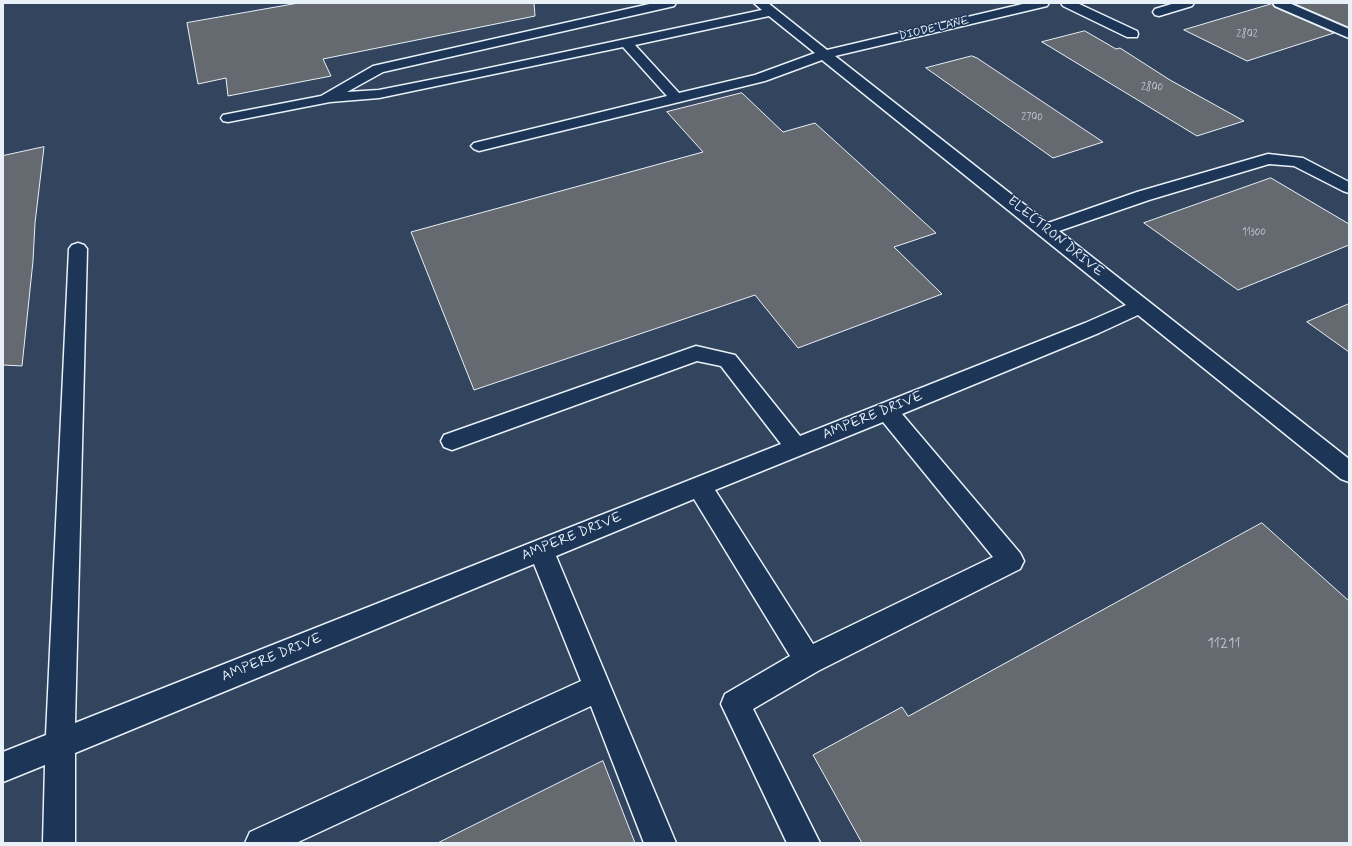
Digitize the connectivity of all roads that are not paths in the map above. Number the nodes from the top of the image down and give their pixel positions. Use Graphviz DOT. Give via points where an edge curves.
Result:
graph roads {
  1 [pos="670,3"];
  2 [pos="1043,3"];
  3 [pos="1068,3"];
  4 [pos="1188,3"];
  5 [pos="1279,3"];
  6 [pos="766,7"];
  7 [pos="1163,8"];
  8 [pos="611,16"];
  9 [pos="1132,34"];
  10 [pos="1349,34"];
  11 [pos="628,35"];
  12 [pos="825,54"];
  13 [pos="676,98"];
  14 [pos="325,99"];
  15 [pos="228,118"];
  16 [pos="479,146"];
  17 [pos="1349,188"];
  18 [pos="1045,230"];
  19 [pos="78,249"];
  20 [pos="1141,306"];
  21 [pos="886,410"];
  22 [pos="452,442"];
  23 [pos="796,447"];
  24 [pos="1349,472"];
  25 [pos="699,486"];
  26 [pos="541,550"];
  27 [pos="808,661"];
  28 [pos="598,688"];
  29 [pos="60,744"];
  30 [pos="3,767"];
  31 [pos="59,843"];
  32 [pos="261,843"];
  33 [pos="660,843"];
  34 [pos="804,843"];
  1 -- 8 [label="street"];
  2 -- 12 [label="street, DIODE LANE"];
  3 -- 9 [label="street"];
  4 -- 7 [label="street"];
  5 -- 10 [label="street"];
  6 -- 11 [label="street"];
  6 -- 12 [label="street, ELECTRON DRIVE"];
  8 -- 11 [label="street"];
  8 -- 14 [label="street" via="378,69"];
  11 -- 13 [label="street"];
  11 -- 14 [label="street" via="379,94"];
  12 -- 13 [label="street, DIODE LANE" via="760,78"];
  12 -- 18 [label="street, ELECTRON DRIVE"];
  13 -- 16 [label="street, DIODE LANE"];
  14 -- 15 [label="street"];
  17 -- 18 [label="street" via="1297,161 1268,159 1143,196"];
  18 -- 20 [label="street, ELECTRON DRIVE"];
  19 -- 29 [label="street"];
  20 -- 21 [label="street, AMPERE DRIVE"];
  20 -- 24 [label="street, ELECTRON DRIVE"];
  21 -- 23 [label="street, AMPERE DRIVE"];
  21 -- 27 [label="street" via="1011,560"];
  22 -- 23 [label="street" via="696,353 728,360"];
  23 -- 25 [label="street, AMPERE DRIVE"];
  25 -- 26 [label="street, AMPERE DRIVE"];
  25 -- 27 [label="street"];
  26 -- 28 [label="street"];
  26 -- 29 [label="street, AMPERE DRIVE"];
  27 -- 34 [label="street" via="735,704"];
  28 -- 32 [label="street"];
  28 -- 33 [label="street"];
  29 -- 30 [label="street, AMPERE DRIVE"];
  29 -- 31 [label="street"];
}
